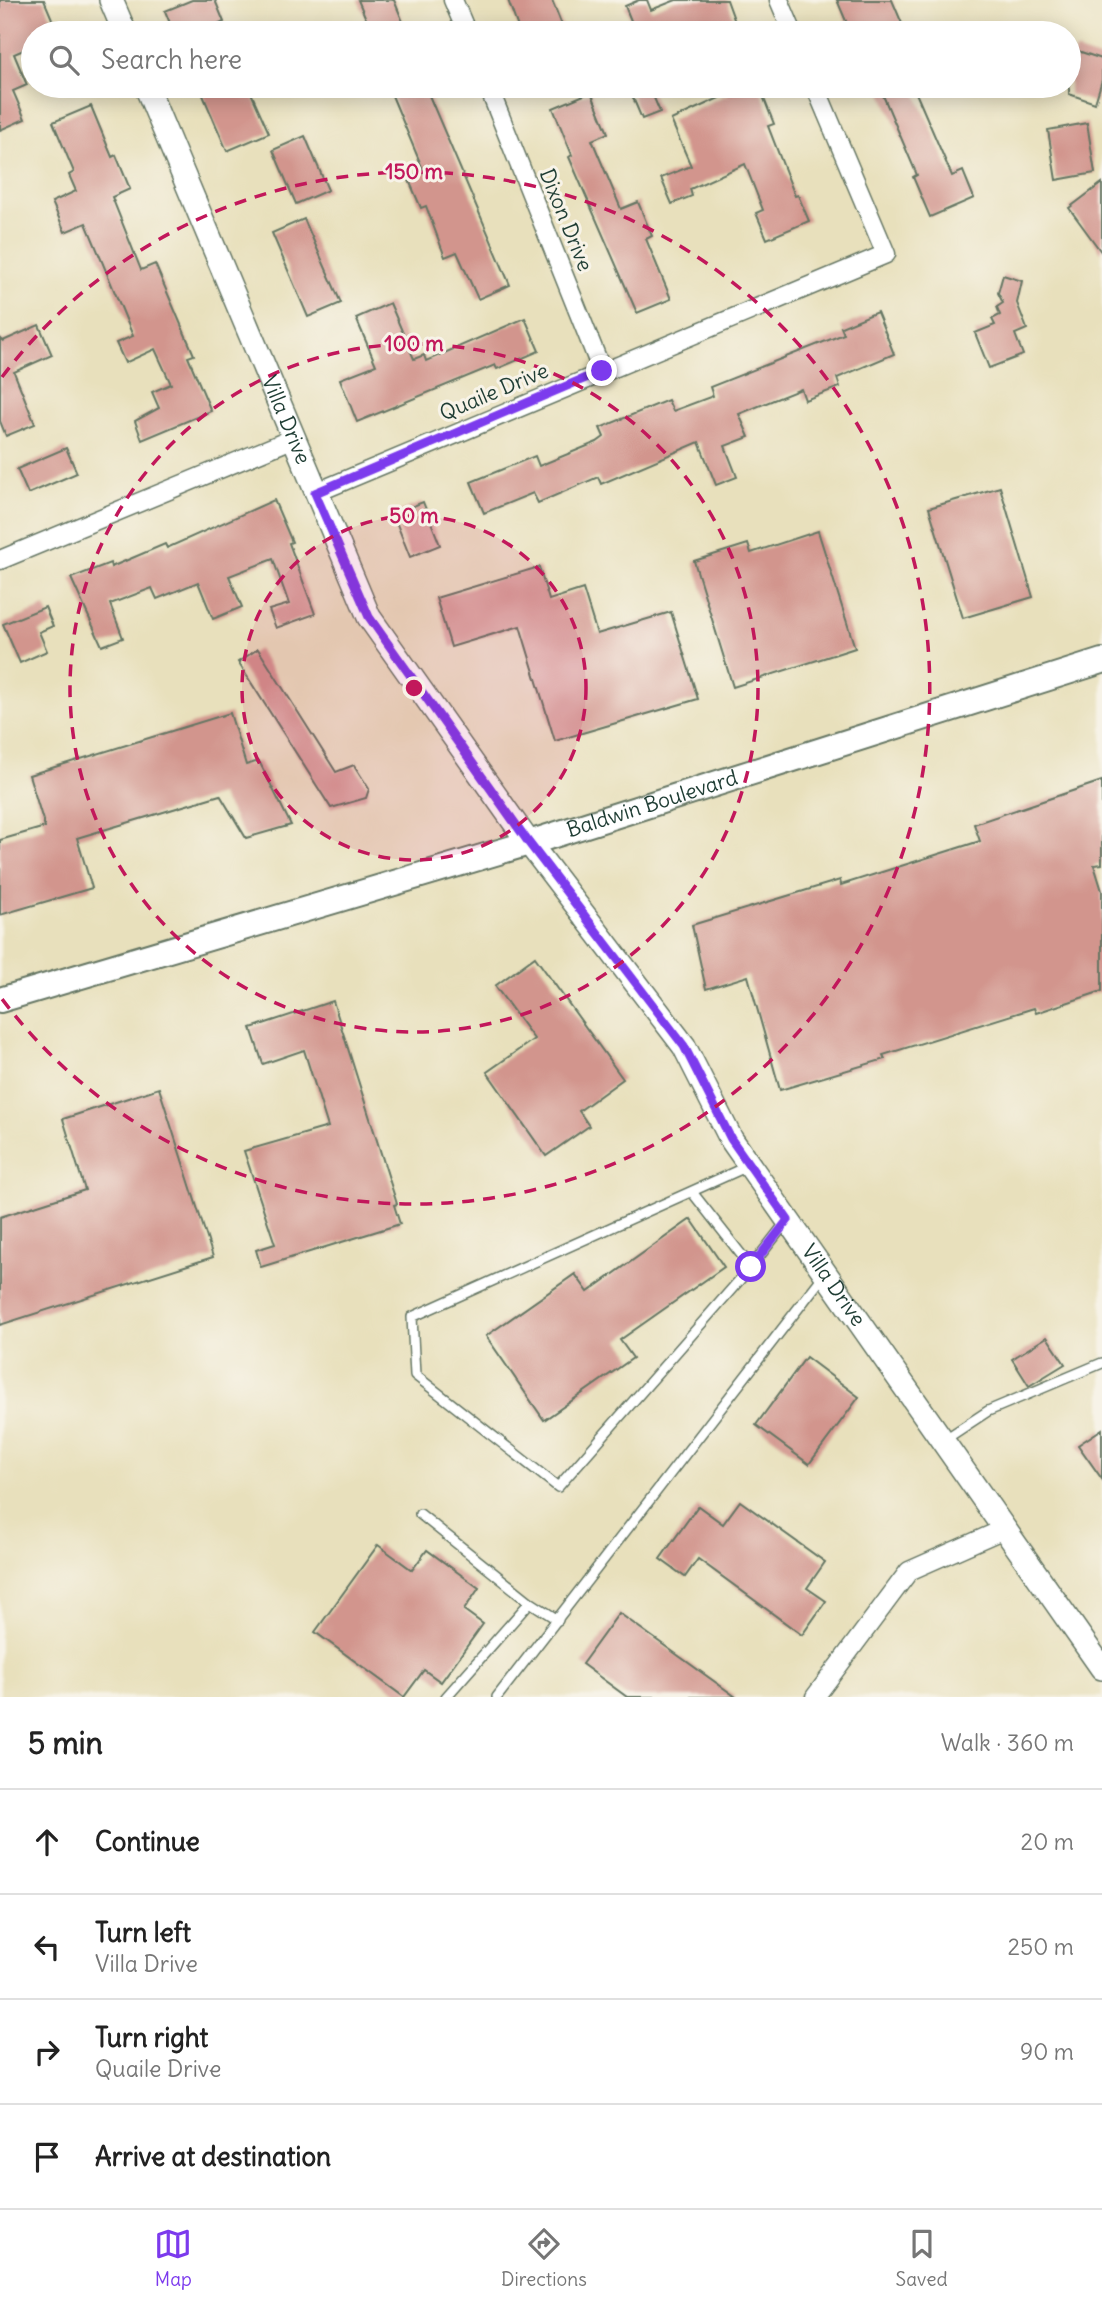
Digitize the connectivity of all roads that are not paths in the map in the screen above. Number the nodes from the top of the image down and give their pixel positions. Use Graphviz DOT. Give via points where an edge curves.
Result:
graph roads {
  1 [pos="111,0"];
  2 [pos="453,0"];
  3 [pos="779,0"];
  4 [pos="120,21"];
  5 [pos="462,21"];
  6 [pos="788,21"];
  7 [pos="151,98"];
  8 [pos="493,98"];
  9 [pos="820,98"];
  10 [pos="602,371"];
  11 [pos="292,439"];
  12 [pos="315,493"];
  13 [pos="2,554"];
  14 [pos="1102,660"];
  15 [pos="529,843"];
  16 [pos="0,1000"];
  17 [pos="750,1166"];
  18 [pos="692,1192"];
  19 [pos="788,1220"];
  20 [pos="751,1267"];
  21 [pos="825,1273"];
  22 [pos="1102,1363"];
  23 [pos="942,1441"];
  24 [pos="420,1514"];
  25 [pos="1004,1529"];
  26 [pos="530,1602"];
  27 [pos="558,1620"];
  28 [pos="1102,1668"];
  29 [pos="448,1697"];
  30 [pos="497,1697"];
  31 [pos="815,1697"];
  1 -- 4 [label="street"];
  2 -- 5 [label="street"];
  3 -- 6 [label="street"];
  7 -- 11 [label="street, Villa Drive"];
  8 -- 10 [label="street, Dixon Drive"];
  9 -- 10 [label="street, Quaile Drive" via="886,254"];
  10 -- 12 [label="street, Quaile Drive"];
  11 -- 12 [label="street, Villa Drive"];
  11 -- 13 [label="street"];
  12 -- 15 [label="street, Villa Drive" via="369,617"];
  14 -- 15 [label="main road, Baldwin Boulevard"];
  15 -- 16 [label="main road, Baldwin Boulevard"];
  15 -- 17 [label="street, Villa Drive" via="684,1046 731,1139"];
  17 -- 18 [label="lane"];
  17 -- 19 [label="street, Villa Drive"];
  18 -- 20 [label="lane"];
  18 -- 20 [label="lane" via="412,1317 415,1375 558,1487"];
  19 -- 20 [label="lane"];
  19 -- 21 [label="street, Villa Drive"];
  21 -- 23 [label="street, Villa Drive"];
  21 -- 27 [label="lane"];
  22 -- 23 [label="lane" via="988,1412"];
  23 -- 25 [label="street, Villa Drive"];
  24 -- 26 [label="lane"];
  25 -- 28 [label="street, Villa Drive"];
  25 -- 31 [label="street" via="909,1571"];
  26 -- 27 [label="lane"];
  26 -- 29 [label="lane"];
  27 -- 30 [label="lane"];
}
